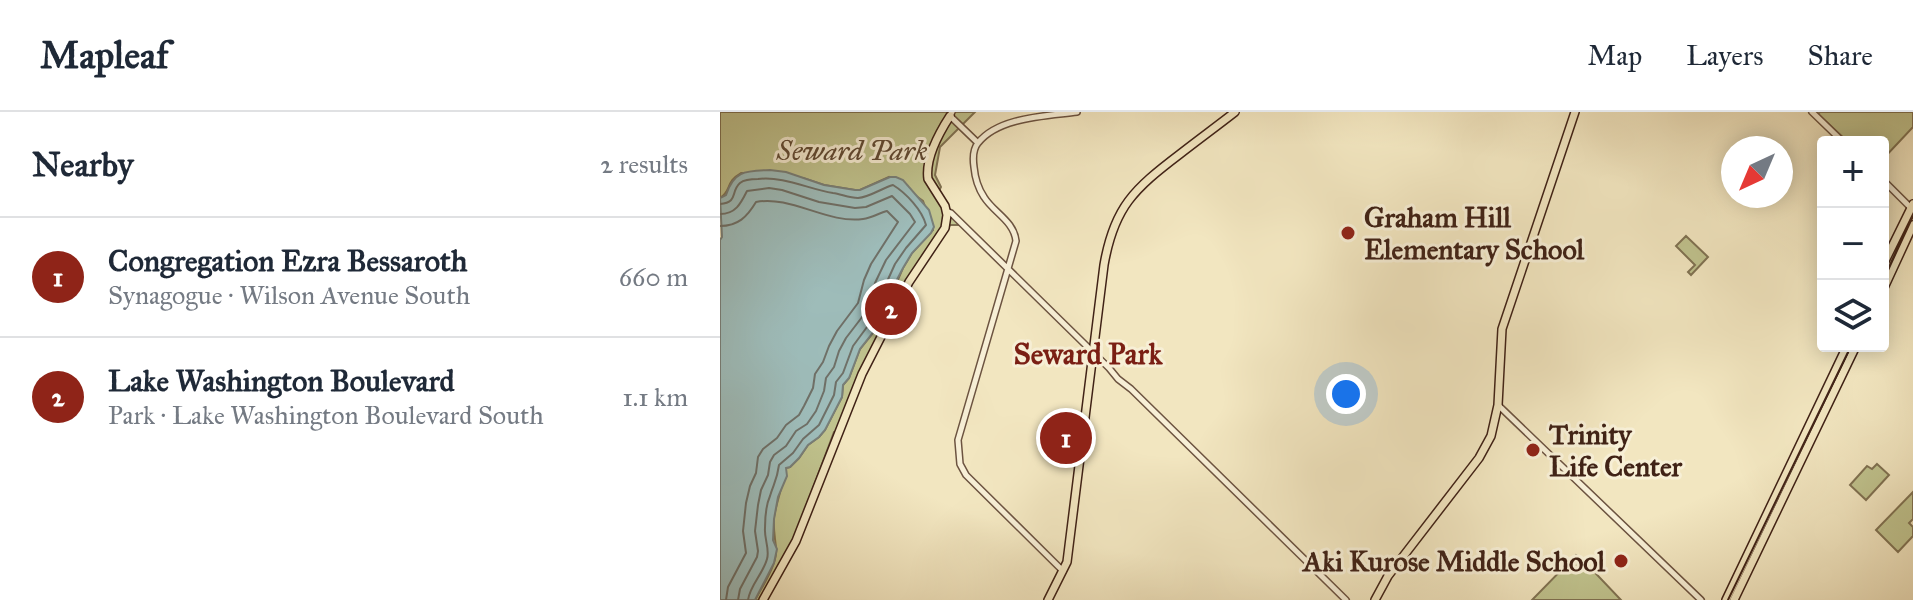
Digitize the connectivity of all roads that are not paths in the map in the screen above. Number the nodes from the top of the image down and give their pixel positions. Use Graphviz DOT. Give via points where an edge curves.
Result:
graph roads {
  1 [pos="1077,112"];
  2 [pos="1235,112"];
  3 [pos="1575,112"];
  4 [pos="1812,112"];
  5 [pos="951,114"];
  6 [pos="1837,136"];
  7 [pos="978,143"];
  8 [pos="1889,186"];
  9 [pos="1912,207"];
  10 [pos="946,211"];
  11 [pos="1913,225"];
  12 [pos="945,228"];
  13 [pos="967,229"];
  14 [pos="1889,253"];
  15 [pos="1009,269"];
  16 [pos="1888,280"];
  17 [pos="1844,352"];
  18 [pos="1853,352"];
  19 [pos="1094,353"];
  20 [pos="1498,405"];
  21 [pos="1511,416"];
  22 [pos="1496,420"];
  23 [pos="1063,571"];
  24 [pos="763,600"];
  25 [pos="1048,600"];
  26 [pos="1346,600"];
  27 [pos="1375,600"];
  28 [pos="1700,600"];
  29 [pos="1726,600"];
  30 [pos="1734,600"];
  1 -- 7 [label="street" via="1014,122"];
  2 -- 19 [label="main road" via="1149,177 1126,202 1108,243"];
  3 -- 20 [label="main road" via="1502,329"];
  4 -- 6 [label="street"];
  5 -- 7 [label="street"];
  5 -- 10 [label="main road" via="927,174"];
  7 -- 15 [label="street" via="978,186 1015,235"];
  8 -- 9 [label="street"];
  9 -- 14 [label="main road"];
  10 -- 12 [label="main road"];
  10 -- 13 [label="street"];
  11 -- 16 [label="main road"];
  12 -- 13 [label="street"];
  12 -- 24 [label="main road" via="908,283 862,374 796,541"];
  13 -- 15 [label="street"];
  15 -- 19 [label="street"];
  15 -- 23 [label="street" via="958,440 960,464"];
  17 -- 29 [label="main road"];
  18 -- 30 [label="main road"];
  19 -- 23 [label="main road"];
  19 -- 26 [label="street"];
  20 -- 21 [label="street"];
  20 -- 22 [label="main road"];
  21 -- 22 [label="street"];
  21 -- 28 [label="street"];
  22 -- 27 [label="main road" via="1483,452"];
  23 -- 25 [label="main road"];
}
